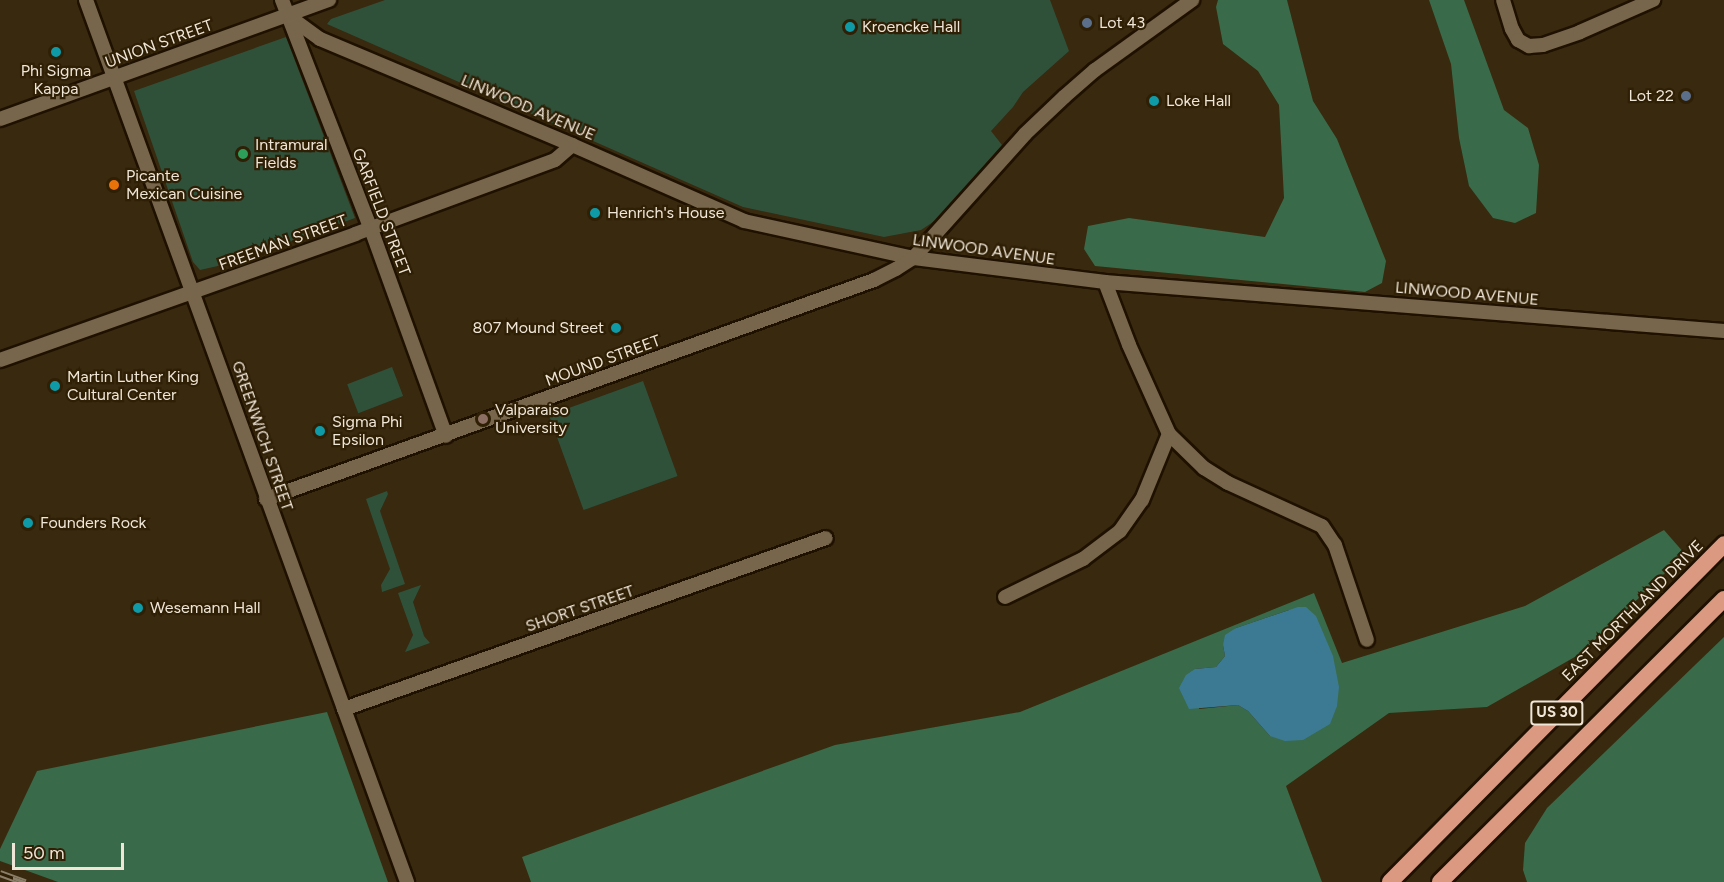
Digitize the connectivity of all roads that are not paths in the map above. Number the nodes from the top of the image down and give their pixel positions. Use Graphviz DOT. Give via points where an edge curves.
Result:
graph roads {
  1 [pos="86,0"];
  2 [pos="282,0"];
  3 [pos="329,0"];
  4 [pos="1192,0"];
  5 [pos="1503,0"];
  6 [pos="1653,0"];
  7 [pos="288,15"];
  8 [pos="113,79"];
  9 [pos="0,119"];
  10 [pos="572,145"];
  11 [pos="371,229"];
  12 [pos="913,258"];
  13 [pos="1105,282"];
  14 [pos="194,292"];
  15 [pos="1724,332"];
  16 [pos="0,360"];
  17 [pos="1169,434"];
  18 [pos="446,436"];
  19 [pos="266,499"];
  20 [pos="826,538"];
  21 [pos="1724,544"];
  22 [pos="1005,597"];
  23 [pos="1724,599"];
  24 [pos="1367,640"];
  25 [pos="344,709"];
  26 [pos="407,882"];
  27 [pos="1390,882"];
  28 [pos="1440,882"];
  1 -- 8 [label="street, GREENWICH STREET"];
  2 -- 7 [label="street, GARFIELD STREET"];
  3 -- 7 [label="street, UNION STREET"];
  4 -- 12 [label="street, MOUND STREET" via="1064,97 1025,134"];
  5 -- 6 [label="street" via="1512,30 1518,40 1529,46 1591,28"];
  7 -- 8 [label="street, UNION STREET"];
  7 -- 10 [label="street, LINWOOD AVENUE" via="320,39"];
  7 -- 11 [label="street, GARFIELD STREET"];
  8 -- 9 [label="street, UNION STREET"];
  8 -- 14 [label="street, GREENWICH STREET"];
  10 -- 11 [label="street, FREEMAN STREET" via="555,160"];
  10 -- 12 [label="street, LINWOOD AVENUE" via="744,221"];
  11 -- 14 [label="street, FREEMAN STREET"];
  11 -- 18 [label="street, GARFIELD STREET"];
  12 -- 13 [label="street, LINWOOD AVENUE"];
  12 -- 18 [label="street, MOUND STREET" via="874,280"];
  13 -- 15 [label="street, LINWOOD AVENUE"];
  13 -- 17 [label="street" via="1128,345"];
  14 -- 16 [label="street, FREEMAN STREET"];
  14 -- 19 [label="street, GREENWICH STREET"];
  17 -- 22 [label="street" via="1142,500 1120,531 1083,559"];
  17 -- 24 [label="street" via="1204,468 1228,483 1322,526 1335,545"];
  18 -- 19 [label="street, MOUND STREET"];
  19 -- 25 [label="street, GREENWICH STREET"];
  20 -- 25 [label="street, SHORT STREET"];
  21 -- 27 [label="highway, EAST MORTHLAND DRIVE / US 30"];
  23 -- 28 [label="highway, US 30"];
  25 -- 26 [label="street, GREENWICH STREET"];
}
